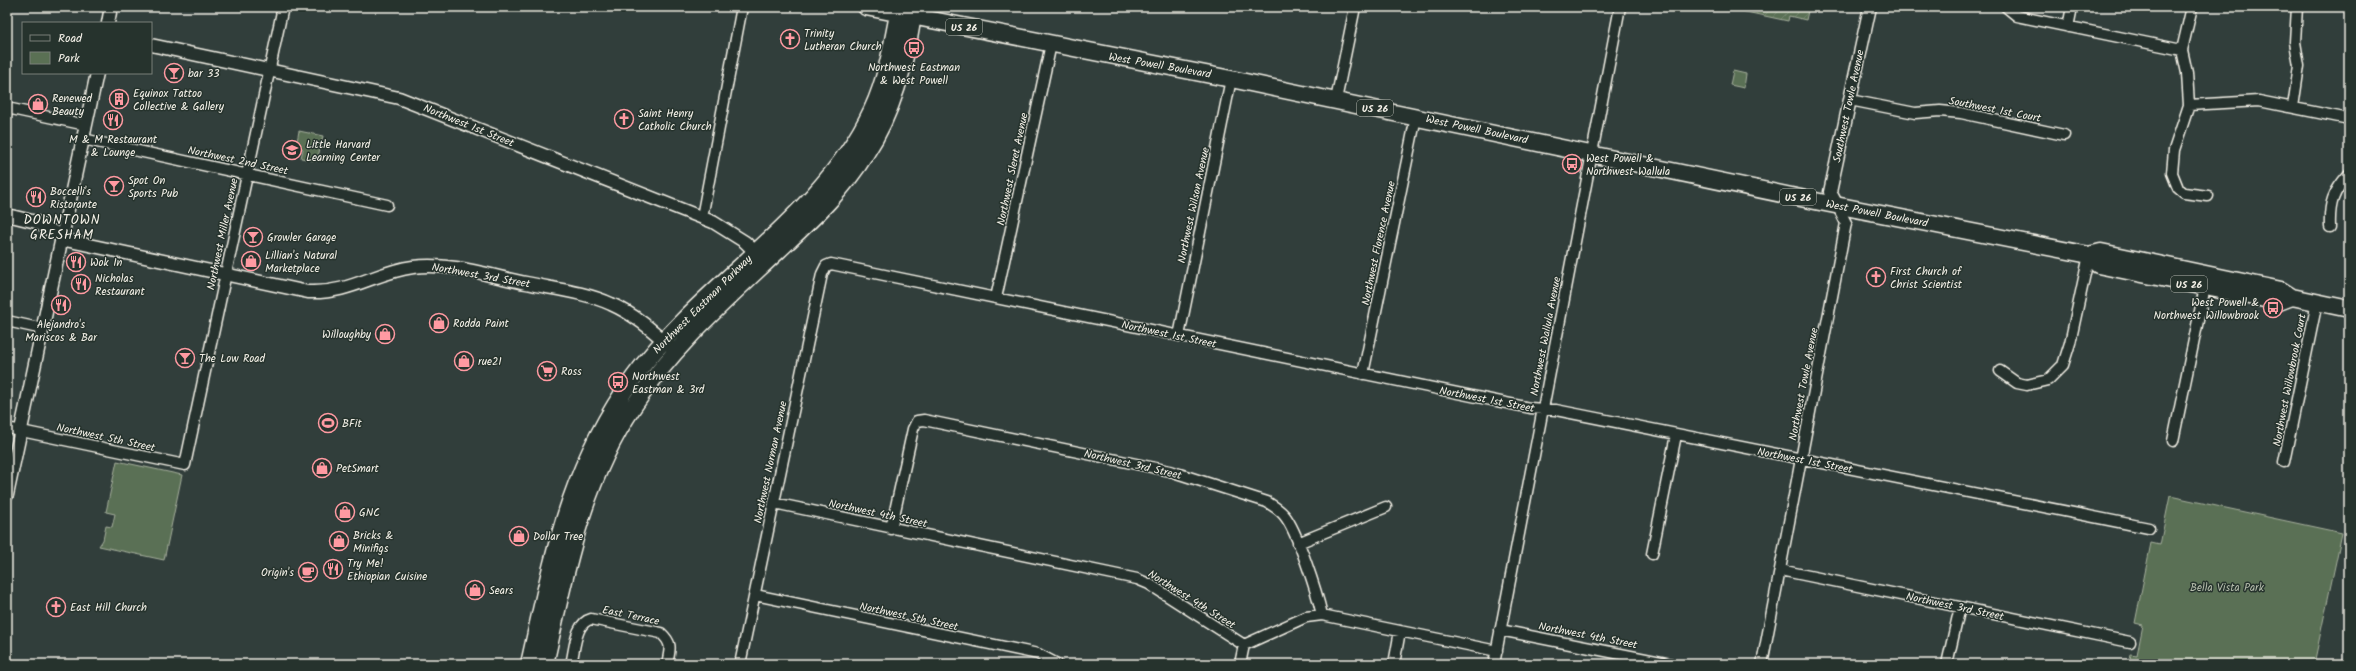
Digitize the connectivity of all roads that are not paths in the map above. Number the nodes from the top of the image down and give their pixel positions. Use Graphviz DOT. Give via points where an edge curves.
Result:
graph roads {
  1 [pos="111,7"];
  2 [pos="283,7"];
  3 [pos="742,7"];
  4 [pos="866,7"];
  5 [pos="1355,7"];
  6 [pos="1620,7"];
  7 [pos="1870,7"];
  8 [pos="2006,7"];
  9 [pos="2072,7"];
  10 [pos="2192,7"];
  11 [pos="2297,7"];
  12 [pos="906,15"];
  13 [pos="108,22"];
  14 [pos="2068,27"];
  15 [pos="1051,44"];
  16 [pos="152,45"];
  17 [pos="2182,50"];
  18 [pos="270,70"];
  19 [pos="97,74"];
  20 [pos="1231,78"];
  21 [pos="1336,100"];
  22 [pos="1850,100"];
  23 [pos="2188,105"];
  24 [pos="2293,107"];
  25 [pos="7,108"];
  26 [pos="1416,116"];
  27 [pos="2349,119"];
  28 [pos="86,125"];
  29 [pos="2064,135"];
  30 [pos="83,139"];
  31 [pos="1592,153"];
  32 [pos="247,174"];
  33 [pos="2349,174"];
  34 [pos="2208,196"];
  35 [pos="387,205"];
  36 [pos="1836,205"];
  37 [pos="7,215"];
  38 [pos="702,217"];
  39 [pos="2330,227"];
  40 [pos="62,237"];
  41 [pos="2088,255"];
  42 [pos="760,257"];
  43 [pos="826,266"];
  44 [pos="226,275"];
  45 [pos="2206,281"];
  46 [pos="996,298"];
  47 [pos="2317,302"];
  48 [pos="2349,309"];
  49 [pos="7,321"];
  50 [pos="43,329"];
  51 [pos="1179,336"];
  52 [pos="670,346"];
  53 [pos="2000,371"];
  54 [pos="1363,374"];
  55 [pos="1542,410"];
  56 [pos="7,428"];
  57 [pos="22,431"];
  58 [pos="1676,436"];
  59 [pos="2173,441"];
  60 [pos="1801,459"];
  61 [pos="2284,462"];
  62 [pos="185,465"];
  63 [pos="7,495"];
  64 [pos="774,503"];
  65 [pos="1386,507"];
  66 [pos="2149,528"];
  67 [pos="891,529"];
  68 [pos="1298,543"];
  69 [pos="1652,554"];
  70 [pos="1780,570"];
  71 [pos="755,595"];
  72 [pos="1960,607"];
  73 [pos="1322,614"];
  74 [pos="1500,630"];
  75 [pos="1400,631"];
  76 [pos="2130,642"];
  77 [pos="1244,646"];
  78 [pos="1497,651"];
  79 [pos="529,664"];
  80 [pos="545,664"];
  81 [pos="571,664"];
  82 [pos="667,664"];
  83 [pos="740,664"];
  84 [pos="1057,664"];
  85 [pos="1240,664"];
  86 [pos="1394,664"];
  87 [pos="1494,664"];
  88 [pos="1671,664"];
  89 [pos="1762,664"];
  90 [pos="1947,664"];
  1 -- 13 [label="street"];
  2 -- 18 [label="street, Northwest Miller Avenue"];
  3 -- 38 [label="street"];
  4 -- 12 [label="main road, West Powell Boulevard / US 26"];
  5 -- 21 [label="street"];
  6 -- 31 [label="street, Northwest Wallula Avenue"];
  7 -- 22 [label="street, Southwest Towle Avenue"];
  8 -- 14 [label="street" via="2017,16"];
  9 -- 14 [label="street"];
  10 -- 17 [label="street"];
  11 -- 24 [label="street" via="2295,42 2299,66"];
  12 -- 15 [label="main road, West Powell Boulevard / US 26"];
  12 -- 42 [label="main road, Northwest Eastman Parkway" via="896,91 885,119 866,154 836,194"];
  14 -- 17 [label="street"];
  15 -- 20 [label="main road, West Powell Boulevard / US 26"];
  15 -- 46 [label="street, Northwest Sleret Avenue"];
  16 -- 18 [label="street, Northwest 1st Street"];
  17 -- 23 [label="street" via="2187,73"];
  18 -- 32 [label="street, Northwest Miller Avenue"];
  18 -- 38 [label="street, Northwest 1st Street" via="407,101"];
  19 -- 28 [label="street"];
  20 -- 21 [label="main road, West Powell Boulevard / US 26"];
  20 -- 51 [label="street, Northwest Wilson Avenue"];
  21 -- 26 [label="main road, West Powell Boulevard / US 26"];
  22 -- 29 [label="street, Southwest 1st Court" via="1915,113 1961,113"];
  22 -- 36 [label="street, Southwest Towle Avenue" via="1830,192"];
  23 -- 24 [label="street" via="2252,100"];
  23 -- 34 [label="street" via="2174,150 2172,172 2178,188 2184,193"];
  24 -- 27 [label="street"];
  25 -- 28 [label="street"];
  26 -- 31 [label="main road, West Powell Boulevard / US 26"];
  26 -- 54 [label="street, Northwest Florence Avenue"];
  28 -- 30 [label="street"];
  30 -- 32 [label="street, Northwest 2nd Street"];
  30 -- 40 [label="street"];
  31 -- 36 [label="main road, West Powell Boulevard / US 26"];
  31 -- 55 [label="street, Northwest Wallula Avenue"];
  32 -- 35 [label="street, Northwest 2nd Street"];
  32 -- 44 [label="street, Northwest Miller Avenue"];
  33 -- 39 [label="street" via="2341,183 2329,208"];
  36 -- 41 [label="main road, West Powell Boulevard / US 26"];
  36 -- 60 [label="street, Northwest Towle Avenue" via="1846,223"];
  37 -- 40 [label="street, Northwest 3rd Street" via="36,222"];
  38 -- 42 [label="street, Northwest 1st Street" via="734,234"];
  40 -- 44 [label="street, Northwest 3rd Street" via="70,241"];
  40 -- 50 [label="street"];
  41 -- 45 [label="main road, West Powell Boulevard / US 26" via="2098,265"];
  41 -- 53 [label="street" via="2070,344 2063,365 2048,380 2027,386 2017,383"];
  42 -- 52 [label="main road, Northwest Eastman Parkway"];
  43 -- 46 [label="street, Northwest 1st Street" via="835,264"];
  43 -- 64 [label="street, Northwest Norman Avenue" via="822,274"];
  44 -- 52 [label="street, Northwest 3rd Street" via="308,292 332,292 398,270 423,266 447,267 598,299 634,316"];
  44 -- 62 [label="street, Northwest Miller Avenue"];
  45 -- 47 [label="main road, West Powell Boulevard / US 26" via="2279,302 2292,297"];
  45 -- 59 [label="street"];
  46 -- 51 [label="street, Northwest 1st Street"];
  47 -- 48 [label="main road, West Powell Boulevard / US 26"];
  47 -- 61 [label="street, Northwest Willowbrook Court"];
  49 -- 50 [label="street"];
  50 -- 57 [label="street"];
  51 -- 54 [label="street, Northwest 1st Street"];
  52 -- 79 [label="main road, Northwest Eastman Parkway" via="634,377 609,416 578,479 560,527"];
  52 -- 80 [label="main road, Northwest Eastman Parkway" via="629,412 593,482 575,532"];
  54 -- 55 [label="street, Northwest 1st Street"];
  55 -- 58 [label="street, Northwest 1st Street" via="1556,410"];
  55 -- 74 [label="street, Northwest Wallula Avenue"];
  56 -- 57 [label="street, Northwest 5th Street"];
  57 -- 62 [label="street, Northwest 5th Street"];
  57 -- 63 [label="street"];
  58 -- 60 [label="street, Northwest 1st Street"];
  58 -- 69 [label="street"];
  60 -- 66 [label="street, Northwest 1st Street"];
  60 -- 70 [label="street, Northwest Towle Avenue"];
  64 -- 67 [label="street, Northwest 4th Street"];
  64 -- 71 [label="street, Northwest Norman Avenue"];
  65 -- 68 [label="street"];
  67 -- 68 [label="street, Northwest 3rd Street" via="913,429 917,421 924,420 1170,471 1267,502 1290,524"];
  67 -- 77 [label="street, Northwest 4th Street" via="1137,579 1149,584"];
  68 -- 73 [label="street, Northwest 3rd Street"];
  70 -- 72 [label="street, Northwest 3rd Street"];
  70 -- 89 [label="street, Northwest Towle Avenue"];
  71 -- 83 [label="street, Northwest Norman Avenue"];
  71 -- 84 [label="street, Northwest 5th Street" via="1038,654"];
  72 -- 76 [label="street, Northwest 3rd Street"];
  72 -- 90 [label="street"];
  73 -- 75 [label="street"];
  73 -- 77 [label="street" via="1306,617"];
  74 -- 78 [label="street, Northwest Wallula Avenue"];
  74 -- 88 [label="street, Northwest 4th Street"];
  75 -- 78 [label="street"];
  75 -- 86 [label="street"];
  77 -- 85 [label="street"];
  78 -- 87 [label="street, Northwest Wallula Avenue"];
  81 -- 82 [label="street, East Terrace" via="580,626 584,621 591,619 661,633 669,640"];
}
